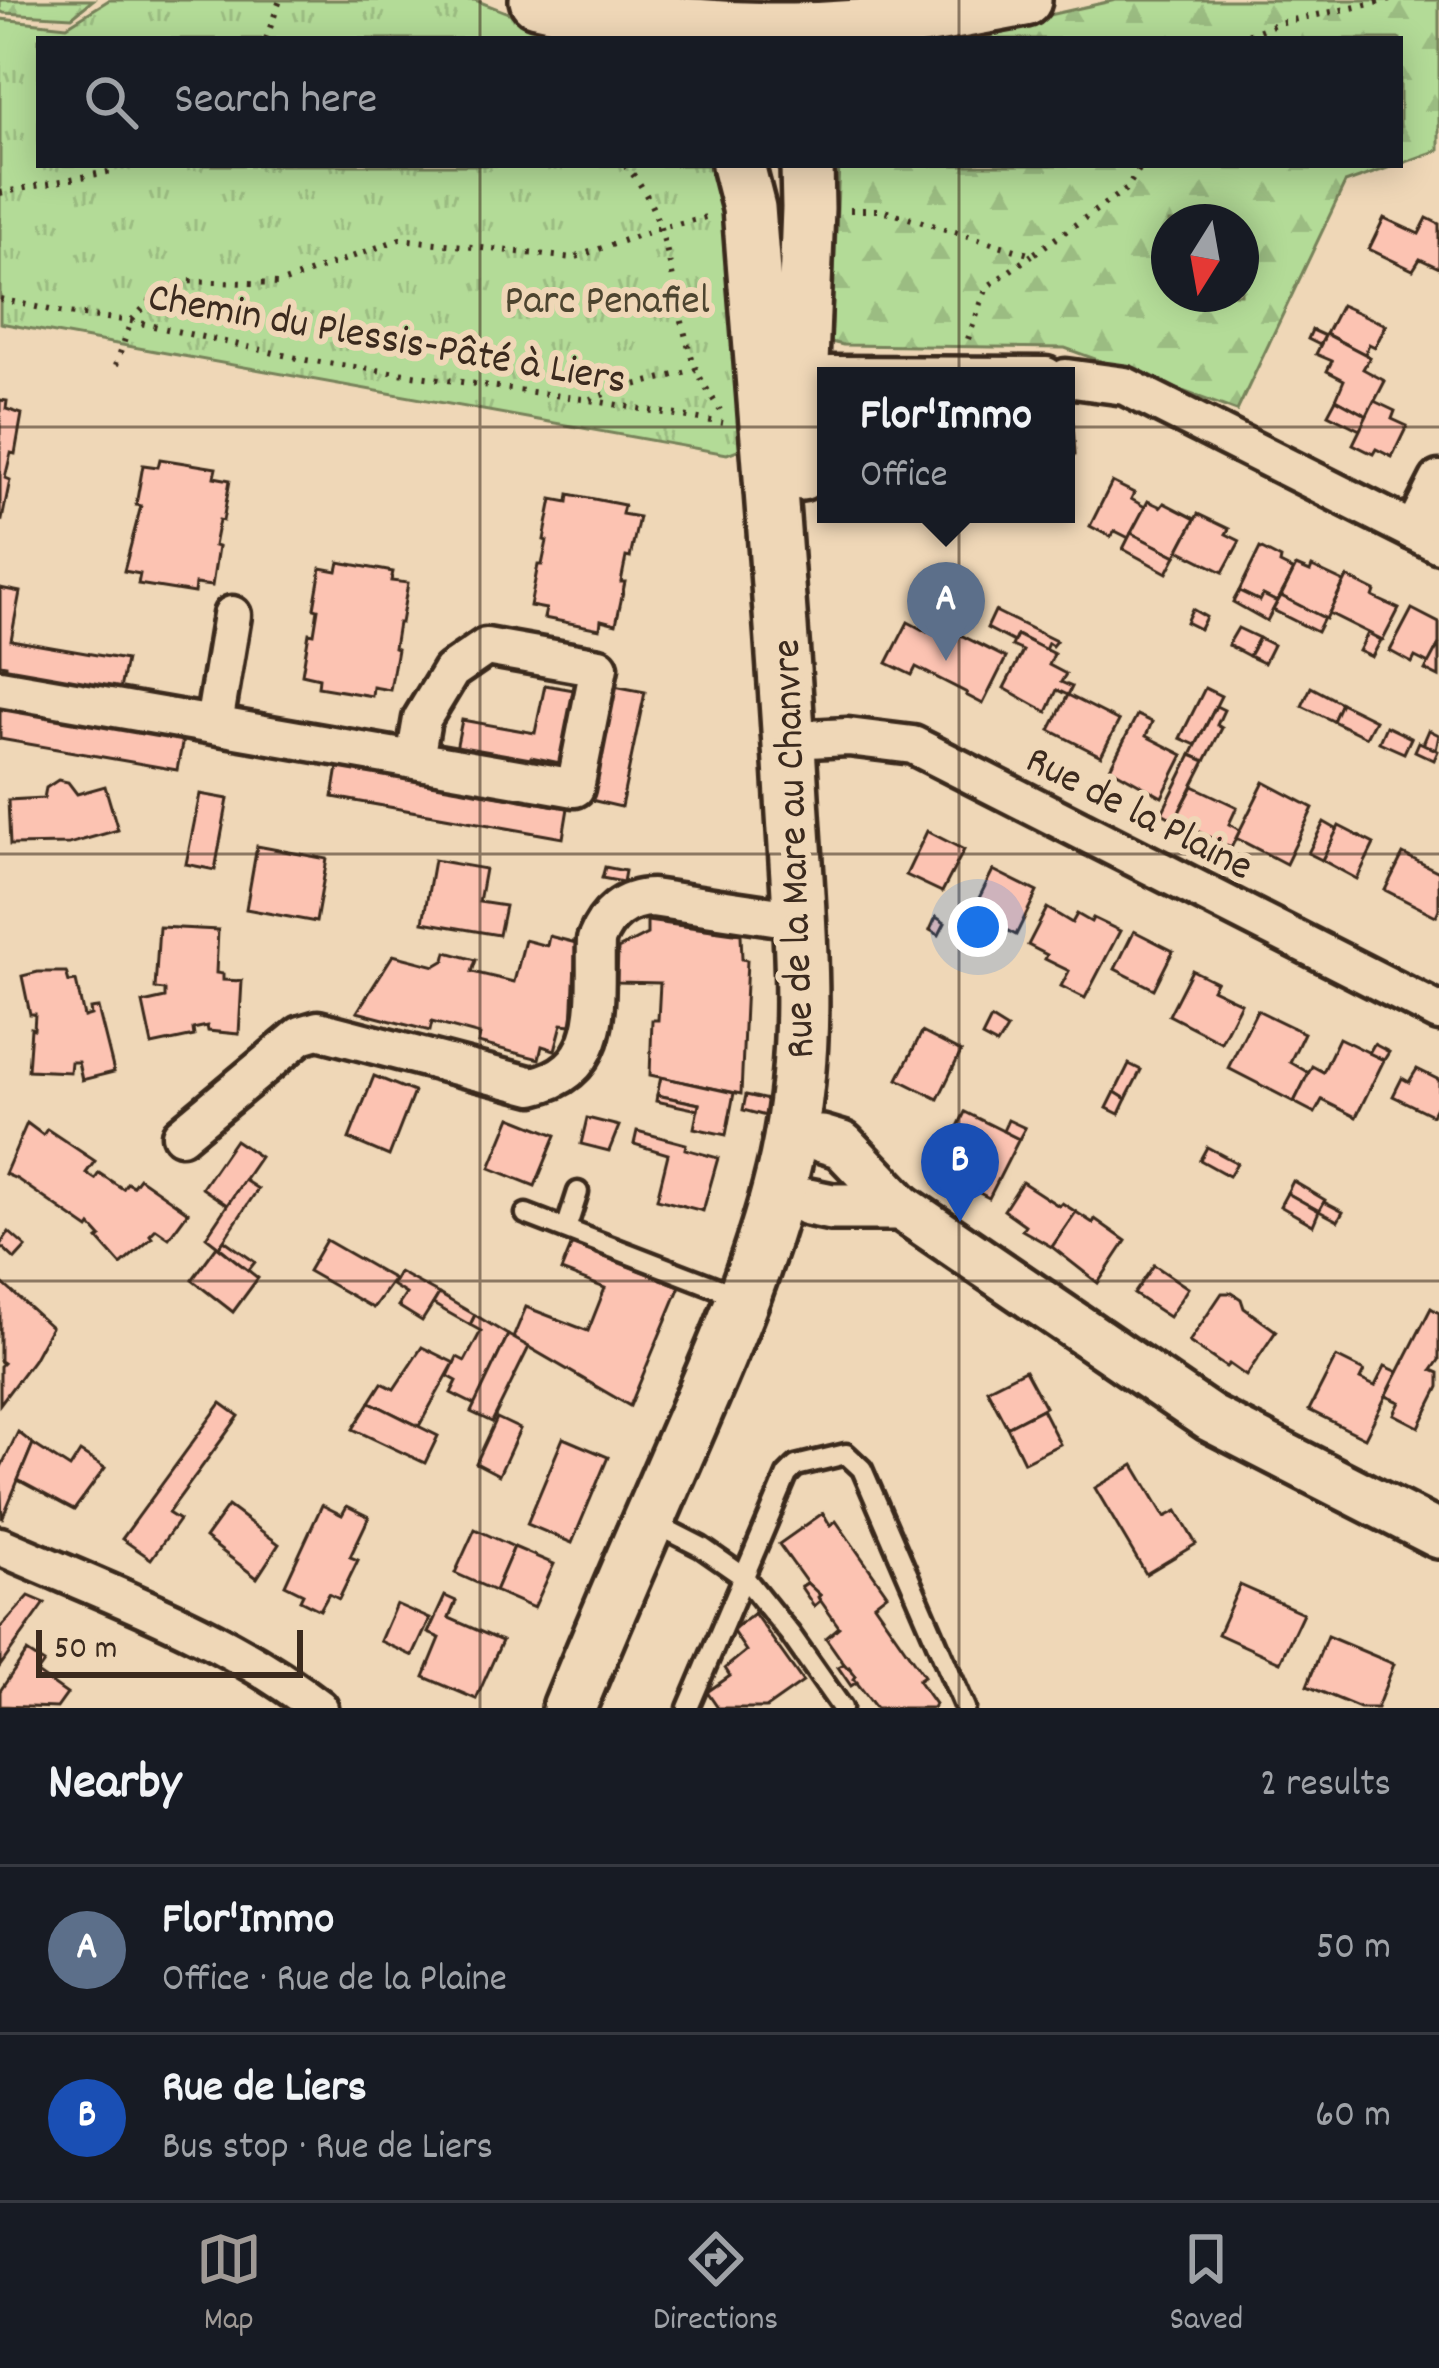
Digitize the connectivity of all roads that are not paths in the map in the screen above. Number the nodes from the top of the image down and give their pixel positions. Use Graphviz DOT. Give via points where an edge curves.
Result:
graph roads {
  1 [pos="536,0"];
  2 [pos="1025,0"];
  3 [pos="612,27"];
  4 [pos="833,33"];
  5 [pos="739,168"];
  6 [pos="807,168"];
  7 [pos="817,376"];
  8 [pos="801,378"];
  9 [pos="1075,379"];
  10 [pos="1439,479"];
  11 [pos="1426,538"];
  12 [pos="232,615"];
  13 [pos="0,688"];
  14 [pos="214,724"];
  15 [pos="804,739"];
  16 [pos="415,759"];
  17 [pos="800,920"];
  18 [pos="1439,1012"];
  19 [pos="800,1069"];
  20 [pos="181,1135"];
  21 [pos="815,1137"];
  22 [pos="578,1192"];
  23 [pos="901,1207"];
  24 [pos="791,1208"];
  25 [pos="526,1214"];
  26 [pos="566,1229"];
  27 [pos="745,1298"];
  28 [pos="664,1528"];
  29 [pos="1439,1535"];
  30 [pos="0,1546"];
  31 [pos="744,1577"];
  32 [pos="581,1701"];
  33 [pos="320,1708"];
  34 [pos="688,1708"];
  35 [pos="842,1708"];
  36 [pos="964,1708"];
  1 -- 3 [label="main road"];
  2 -- 4 [label="main road"];
  3 -- 4 [label="main road"];
  5 -- 15 [label="main road, Rue de la Mare au Chanvre"];
  6 -- 8 [label="main road, Rue de la Mare au Chanvre"];
  7 -- 8 [label="street"];
  8 -- 15 [label="main road, Rue de la Mare au Chanvre"];
  9 -- 11 [label="street" via="1125,386"];
  10 -- 11 [label="street"];
  12 -- 14 [label="street"];
  13 -- 14 [label="street"];
  14 -- 16 [label="street"];
  15 -- 17 [label="main road, Rue de la Mare au Chanvre"];
  15 -- 18 [label="street, Rue de la Plaine" via="913,745"];
  15 -- 21 [label="main road, Rue de la Mare au Chanvre" via="835,1014 832,1076"];
  16 -- 16 [label="street" via="422,719 452,670 486,647 599,667 575,788"];
  17 -- 19 [label="main road, Rue de la Mare au Chanvre"];
  17 -- 20 [label="street" via="634,900 600,929 591,1040 558,1078 533,1086 318,1030 301,1035"];
  19 -- 21 [label="main road"];
  19 -- 24 [label="main road, Rue de la Mare au Chanvre" via="786,1158"];
  21 -- 23 [label="street" via="842,1145"];
  21 -- 24 [label="main road, Rue de la Mare au Chanvre"];
  22 -- 26 [label="lane"];
  23 -- 24 [label="street"];
  23 -- 29 [label="street" via="1210,1418"];
  24 -- 27 [label="main road, Rue de la Mare au Chanvre"];
  24 -- 28 [label="main road, Rue de la Mare au Chanvre" via="771,1316"];
  25 -- 26 [label="lane"];
  26 -- 27 [label="lane"];
  27 -- 28 [label="main road, Rue de la Mare au Chanvre"];
  28 -- 31 [label="lane"];
  28 -- 32 [label="main road, Rue de la Mare au Chanvre"];
  30 -- 33 [label="street" via="222,1643"];
  31 -- 34 [label="lane"];
  31 -- 35 [label="lane"];
  31 -- 36 [label="lane" via="787,1475 846,1454 862,1469"];
}
